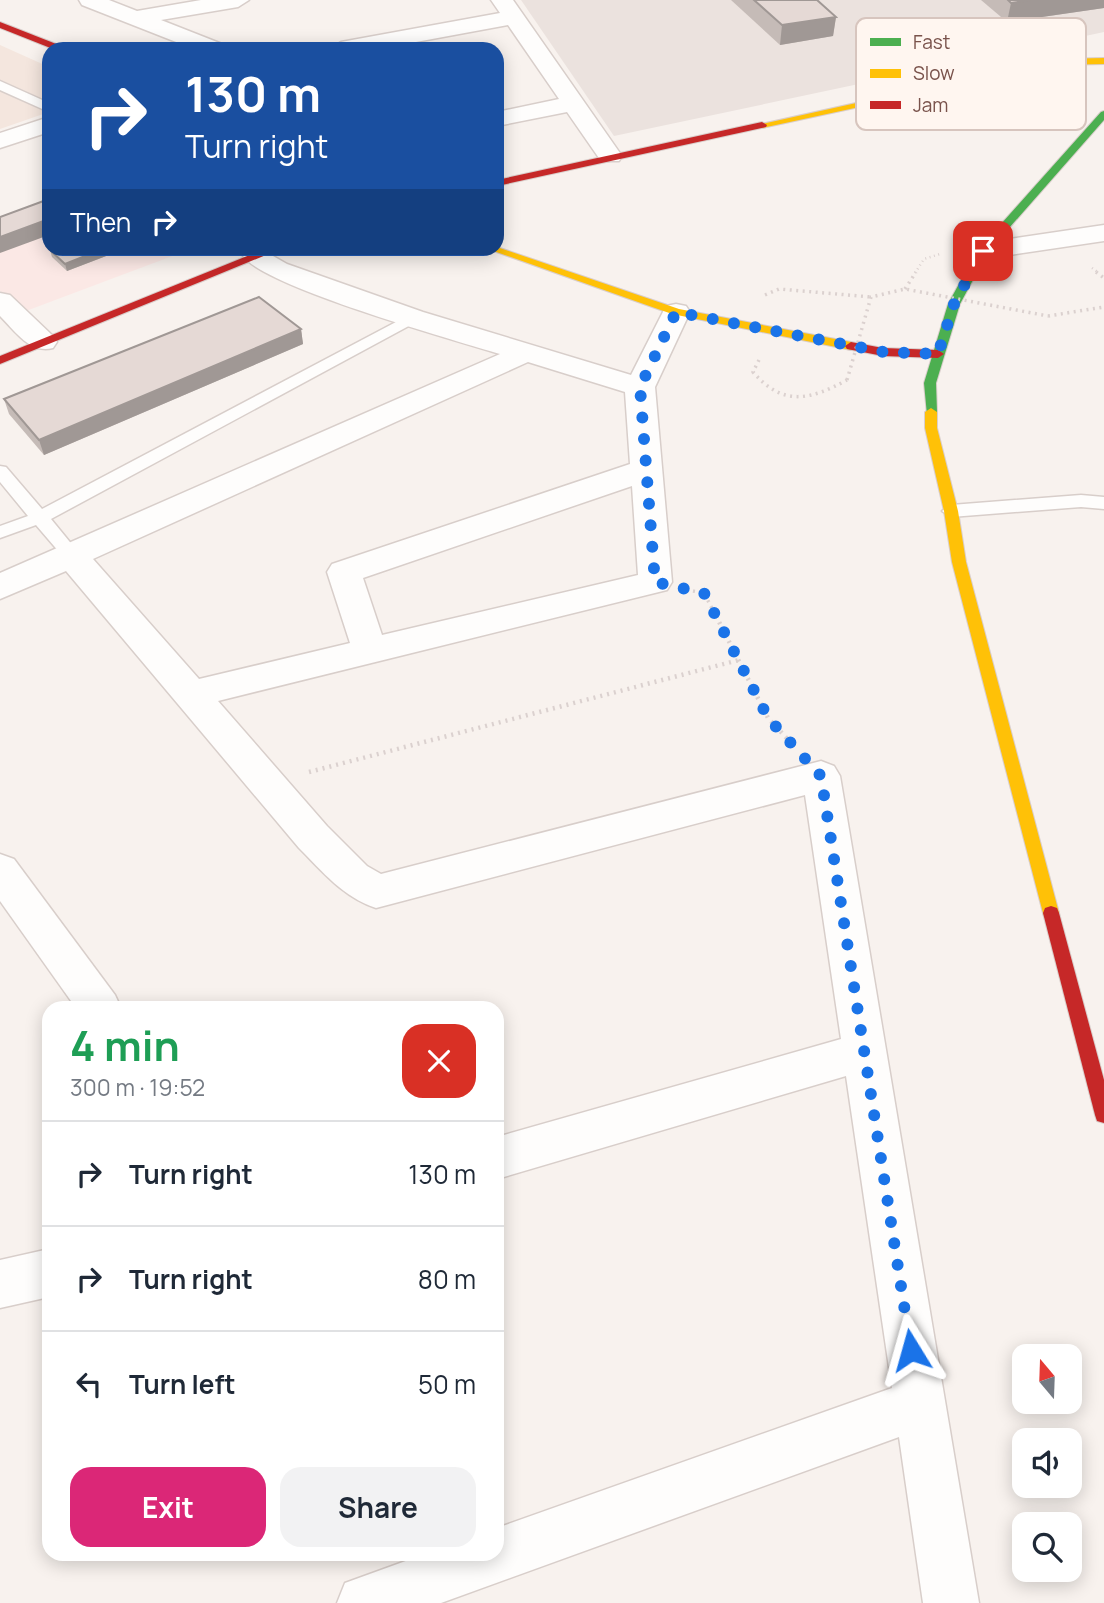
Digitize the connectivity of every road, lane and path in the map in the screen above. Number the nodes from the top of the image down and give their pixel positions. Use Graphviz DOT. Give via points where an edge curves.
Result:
graph roads {
  1 [pos="90,0"];
  2 [pos="238,0"];
  3 [pos="508,9"];
  4 [pos="135,18"];
  5 [pos="0,25"];
  6 [pos="43,42"];
  7 [pos="196,42"];
  8 [pos="399,42"];
  9 [pos="1086,61"];
  10 [pos="1104,61"];
  11 [pos="0,85"];
  12 [pos="574,103"];
  13 [pos="856,104"];
  14 [pos="42,105"];
  15 [pos="1104,114"];
  16 [pos="504,118"];
  17 [pos="42,126"];
  18 [pos="0,141"];
  19 [pos="610,156"];
  20 [pos="504,181"];
  21 [pos="1104,233"];
  22 [pos="983,251"];
  23 [pos="504,253"];
  24 [pos="946,253"];
  25 [pos="257,256"];
  26 [pos="269,256"];
  27 [pos="905,289"];
  28 [pos="871,297"];
  29 [pos="760,298"];
  30 [pos="0,301"];
  31 [pos="1104,307"];
  32 [pos="676,312"];
  33 [pos="413,318"];
  34 [pos="903,337"];
  35 [pos="43,342"];
  36 [pos="523,354"];
  37 [pos="938,354"];
  38 [pos="761,357"];
  39 [pos="0,360"];
  40 [pos="640,387"];
  41 [pos="645,470"];
  42 [pos="0,471"];
  43 [pos="1104,503"];
  44 [pos="951,511"];
  45 [pos="39,518"];
  46 [pos="0,532"];
  47 [pos="72,556"];
  48 [pos="655,582"];
  49 [pos="0,587"];
  50 [pos="370,651"];
  51 [pos="739,660"];
  52 [pos="188,695"];
  53 [pos="821,776"];
  54 [pos="265,783"];
  55 [pos="0,870"];
  56 [pos="95,1001"];
  57 [pos="866,1051"];
  58 [pos="1104,1115"];
  59 [pos="504,1156"];
  60 [pos="42,1275"];
  61 [pos="0,1284"];
  62 [pos="919,1404"];
  63 [pos="504,1553"];
  64 [pos="482,1561"];
  65 [pos="365,1603"];
  66 [pos="951,1603"];
  1 -- 4 [label="street"];
  2 -- 4 [label="street"];
  3 -- 8 [label="street"];
  3 -- 12 [label="street"];
  4 -- 7 [label="street"];
  5 -- 6 [label="street"];
  9 -- 10 [label="street"];
  11 -- 14 [label="lane"];
  12 -- 16 [label="street"];
  12 -- 19 [label="street"];
  13 -- 19 [label="street"];
  15 -- 22 [label="street"];
  17 -- 18 [label="street"];
  19 -- 20 [label="street"];
  21 -- 22 [label="street"];
  22 -- 37 [label="street" via="954,304"];
  23 -- 32 [label="street"];
  24 -- 27 [label="path" via="924,259"];
  25 -- 35 [label="street"];
  26 -- 33 [label="street" via="277,270"];
  27 -- 28 [label="path, bridge"];
  27 -- 31 [label="path, bridge" via="1048,316"];
  28 -- 29 [label="path" via="779,289"];
  28 -- 38 [label="path, bridge" via="847,380 828,391 793,398 765,389 753,372"];
  30 -- 35 [label="street"];
  32 -- 37 [label="street" via="884,352"];
  32 -- 40 [label="street"];
  33 -- 36 [label="street"];
  33 -- 45 [label="lane"];
  34 -- 37 [label="street"];
  35 -- 39 [label="street"];
  36 -- 40 [label="street"];
  36 -- 47 [label="street"];
  37 -- 44 [label="street" via="930,383 931,428"];
  40 -- 41 [label="street"];
  41 -- 48 [label="street"];
  41 -- 50 [label="street" via="344,572"];
  42 -- 45 [label="lane"];
  43 -- 44 [label="lane"];
  44 -- 58 [label="street" via="959,562"];
  45 -- 46 [label="lane"];
  45 -- 47 [label="lane"];
  47 -- 49 [label="street"];
  47 -- 52 [label="street"];
  48 -- 50 [label="street"];
  48 -- 51 [label="path" via="704,593"];
  50 -- 52 [label="street"];
  51 -- 53 [label="path" via="768,718"];
  51 -- 54 [label="path"];
  52 -- 54 [label="street"];
  53 -- 54 [label="street" via="376,892 353,877"];
  53 -- 57 [label="street"];
  55 -- 56 [label="street"];
  57 -- 59 [label="street"];
  57 -- 62 [label="street"];
  60 -- 61 [label="street"];
  62 -- 63 [label="street"];
  62 -- 66 [label="street"];
  64 -- 65 [label="street"];
}
